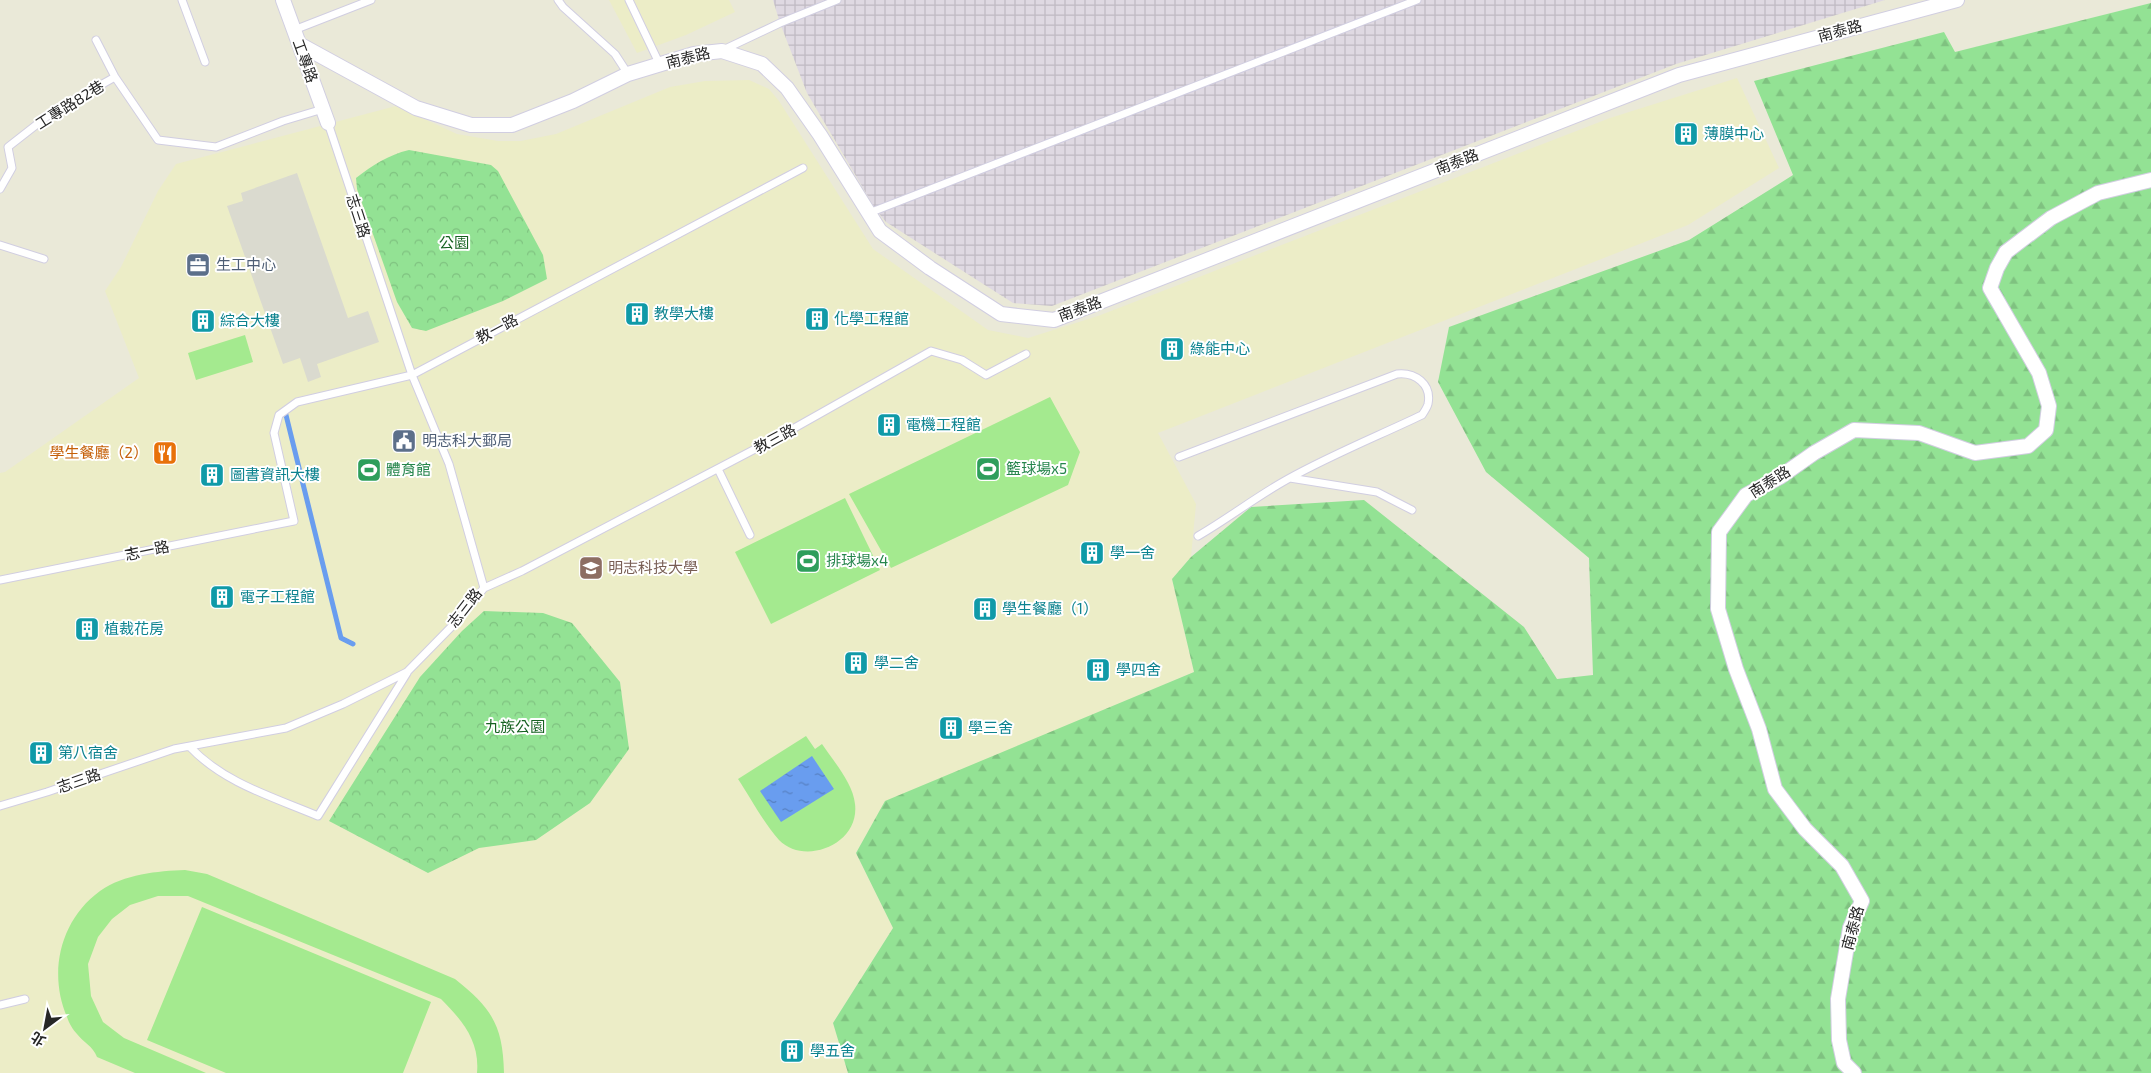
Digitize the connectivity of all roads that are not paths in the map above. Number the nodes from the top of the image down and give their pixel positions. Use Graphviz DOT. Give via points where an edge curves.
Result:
graph roads {
  1 [pos="182,0"];
  2 [pos="283,0"];
  3 [pos="371,0"];
  4 [pos="558,0"];
  5 [pos="628,0"];
  6 [pos="837,0"];
  7 [pos="1417,0"];
  8 [pos="1957,0"];
  9 [pos="294,30"];
  10 [pos="96,40"];
  11 [pos="299,44"];
  12 [pos="722,51"];
  13 [pos="205,62"];
  14 [pos="660,65"];
  15 [pos="628,74"];
  16 [pos="116,77"];
  17 [pos="322,109"];
  18 [pos="328,123"];
  19 [pos="803,168"];
  20 [pos="2151,180"];
  21 [pos="0,189"];
  22 [pos="869,213"];
  23 [pos="0,245"];
  24 [pos="44,259"];
  25 [pos="1026,354"];
  26 [pos="412,375"];
  27 [pos="1179,457"];
  28 [pos="718,469"];
  29 [pos="1290,478"];
  30 [pos="1412,510"];
  31 [pos="294,521"];
  32 [pos="750,535"];
  33 [pos="1198,536"];
  34 [pos="0,580"];
  35 [pos="484,588"];
  36 [pos="407,672"];
  37 [pos="190,747"];
  38 [pos="0,806"];
  39 [pos="25,999"];
  40 [pos="0,1005"];
  41 [pos="1854,1073"];
  1 -- 13 [label="lane"];
  2 -- 9 [label="street, 工專路"];
  3 -- 9 [label="lane"];
  4 -- 15 [label="lane" via="615,54"];
  5 -- 14 [label="lane"];
  6 -- 12 [label="lane"];
  7 -- 22 [label="lane"];
  8 -- 22 [label="street, 南泰路" via="1679,74 1054,320 1001,314 880,231"];
  9 -- 11 [label="street, 工專路"];
  10 -- 16 [label="lane"];
  11 -- 15 [label="street, 南泰路" via="416,108 471,125 512,125 573,101"];
  11 -- 17 [label="street, 工專路"];
  12 -- 14 [label="street, 南泰路" via="694,54"];
  12 -- 22 [label="street, 南泰路" via="762,64 786,88"];
  14 -- 15 [label="street, 南泰路"];
  16 -- 17 [label="lane, 工專路82巷" via="158,140 216,147"];
  16 -- 21 [label="lane, 工專路82巷" via="54,111 8,147 12,168"];
  17 -- 18 [label="street, 工專路"];
  18 -- 26 [label="lane, 志三路"];
  19 -- 26 [label="lane, 教一路"];
  20 -- 41 [label="street, 南泰路" via="2098,193 2052,218 2006,252 1997,268 1990,288 2039,372 2049,406 2046,430 2028,446 1975,453 1919,433 1854,430 1746,495 1719,532 1718,609 1759,729 1775,789 1805,829 1842,866 1862,902 1850,928 1838,1000 1839,1040 1844,1063"];
  23 -- 24 [label="lane"];
  25 -- 28 [label="lane, 教三路" via="986,375 962,360 930,351"];
  26 -- 31 [label="lane, 教一路" via="297,402 279,416 274,433"];
  26 -- 35 [label="lane, 志三路" via="449,464"];
  27 -- 29 [label="lane" via="1397,374 1408,373 1419,378 1427,392 1428,404 1422,415"];
  28 -- 32 [label="lane"];
  28 -- 35 [label="lane, 教三路"];
  29 -- 30 [label="lane" via="1377,492"];
  29 -- 33 [label="lane"];
  31 -- 34 [label="lane, 志一路"];
  35 -- 36 [label="lane, 志三路" via="459,619"];
  36 -- 37 [label="lane, 志三路" via="286,728"];
  36 -- 37 [label="lane" via="318,816 243,785 205,761"];
  37 -- 38 [label="lane, 志三路" via="174,749"];
  39 -- 40 [label="lane"];
}
